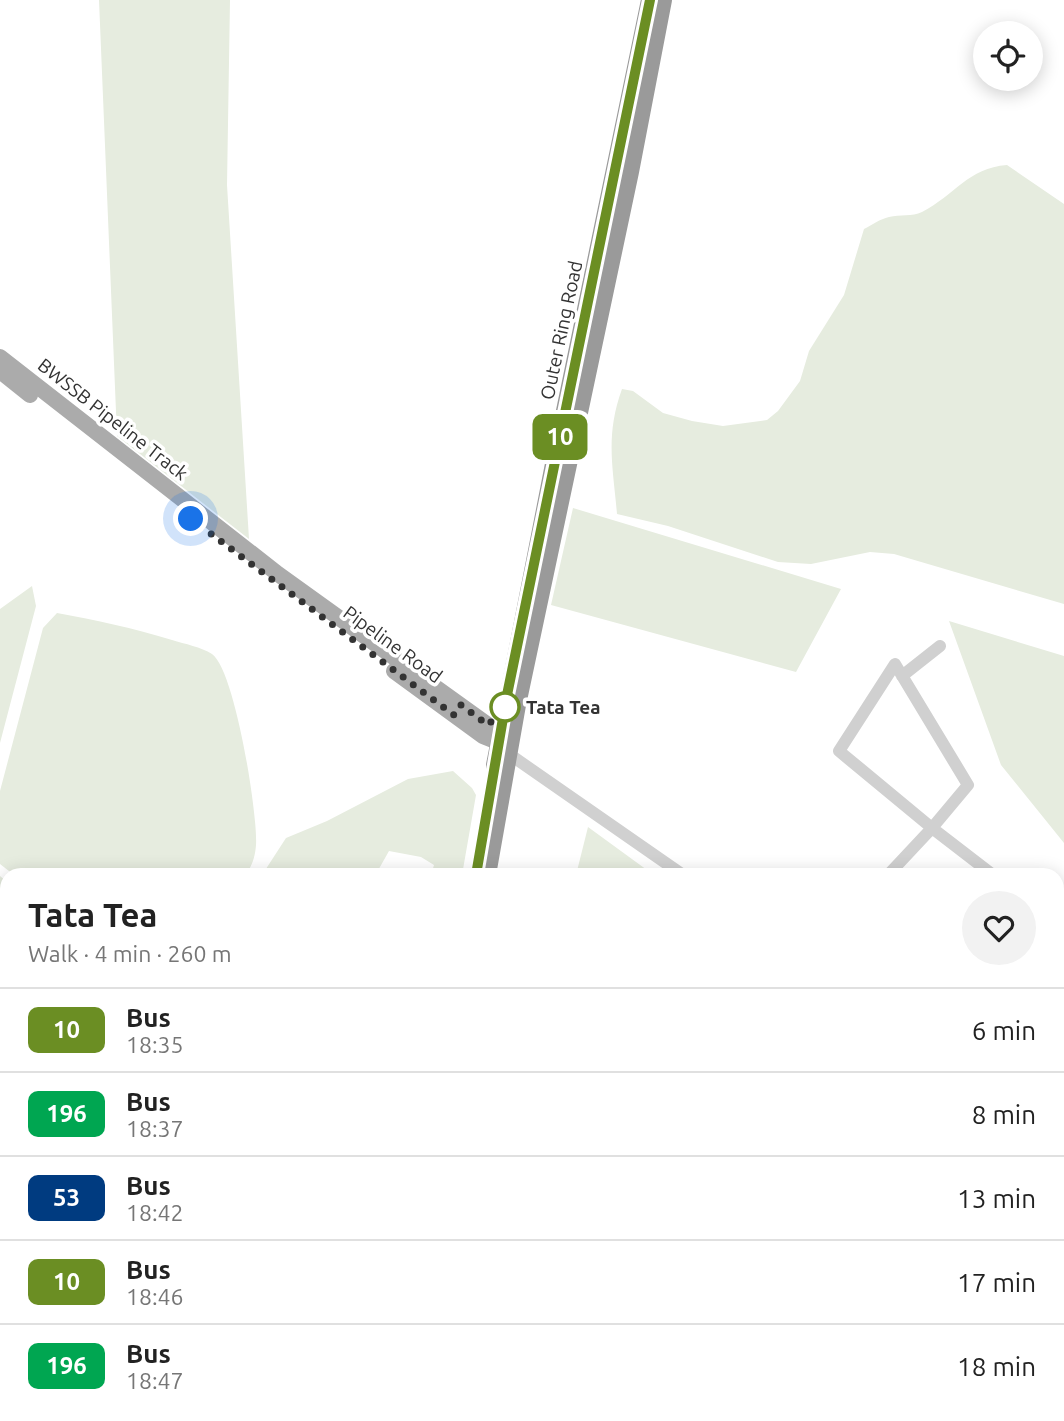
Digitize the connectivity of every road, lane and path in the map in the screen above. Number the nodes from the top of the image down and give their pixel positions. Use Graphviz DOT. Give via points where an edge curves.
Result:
graph roads {
  1 [pos="650,0"];
  2 [pos="663,0"];
  3 [pos="0,357"];
  4 [pos="0,372"];
  5 [pos="199,514"];
  6 [pos="940,646"];
  7 [pos="902,676"];
  8 [pos="457,710"];
  9 [pos="503,748"];
  10 [pos="932,828"];
  11 [pos="477,868"];
  12 [pos="488,868"];
  13 [pos="673,868"];
  14 [pos="895,868"];
  15 [pos="984,868"];
  1 -- 9 [label="highway, Outer Ring Road"];
  2 -- 9 [label="highway, Outer Ring Road" via="630,172"];
  3 -- 5 [label="main road, BWSSB Pipeline Track"];
  4 -- 8 [label="main road, Pipeline Road" via="201,527"];
  5 -- 8 [label="main road, Pipeline Road"];
  6 -- 7 [label="street"];
  7 -- 10 [label="street" via="968,785"];
  7 -- 10 [label="street" via="895,664 839,751"];
  8 -- 9 [label="main road, Pipeline Road" via="488,725"];
  9 -- 11 [label="highway, Outer Ring Road"];
  9 -- 12 [label="highway, Outer Ring Road"];
  9 -- 13 [label="street"];
  10 -- 14 [label="street"];
  10 -- 15 [label="street"];
}
